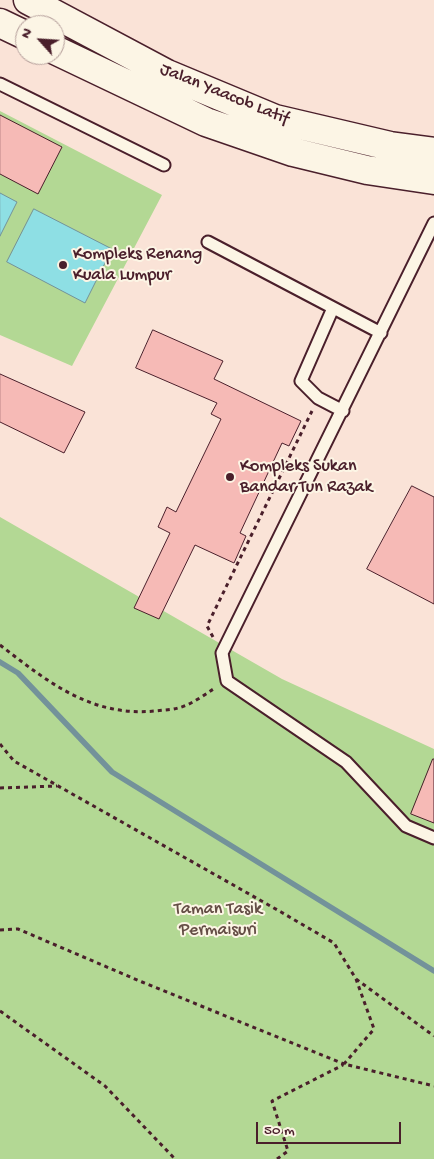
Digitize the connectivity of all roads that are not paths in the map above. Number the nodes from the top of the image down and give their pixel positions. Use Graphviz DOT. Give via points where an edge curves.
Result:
graph roads {
  1 [pos="28,0"];
  2 [pos="0,22"];
  3 [pos="15,30"];
  4 [pos="65,55"];
  5 [pos="0,84"];
  6 [pos="434,152"];
  7 [pos="164,165"];
  8 [pos="434,180"];
  9 [pos="434,223"];
  10 [pos="208,242"];
  11 [pos="333,308"];
  12 [pos="381,333"];
  13 [pos="342,411"];
  14 [pos="434,838"];
  1 -- 6 [label="street, Jalan Yaacob Latif" via="167,74 275,119 390,146"];
  2 -- 3 [label="street"];
  4 -- 8 [label="street, Jalan Yaacob Latif" via="228,130 348,166"];
  5 -- 7 [label="lane"];
  9 -- 12 [label="lane"];
  10 -- 11 [label="lane"];
  11 -- 12 [label="lane"];
  11 -- 13 [label="lane" via="301,381 318,398"];
  12 -- 13 [label="lane"];
  13 -- 14 [label="lane" via="222,653 227,681 346,762 406,826"];
}
